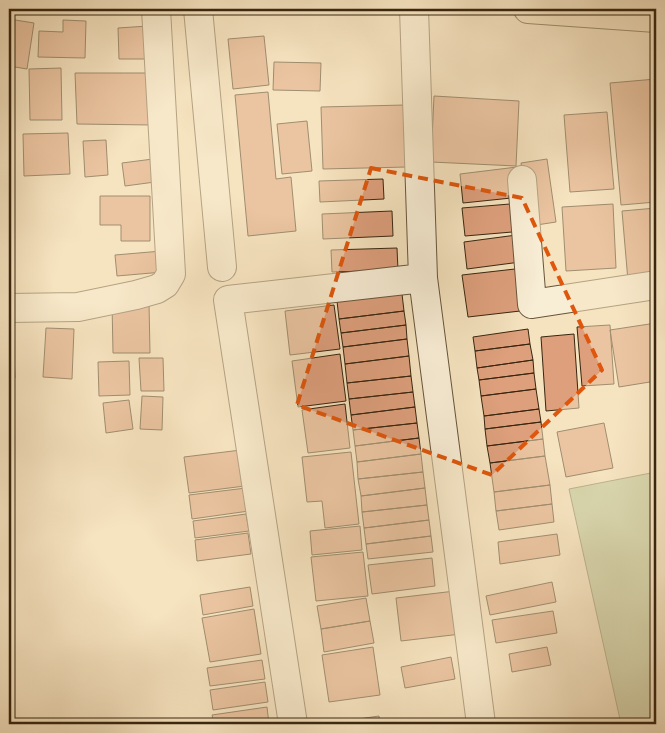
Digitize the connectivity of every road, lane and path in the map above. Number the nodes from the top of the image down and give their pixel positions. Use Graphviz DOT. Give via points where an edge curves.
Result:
graph roads {
  1 [pos="156,9"];
  2 [pos="198,9"];
  3 [pos="414,9"];
  4 [pos="528,9"];
  5 [pos="566,10"];
  6 [pos="656,18"];
  7 [pos="522,180"];
  8 [pos="222,267"];
  9 [pos="423,278"];
  10 [pos="656,285"];
  11 [pos="9,308"];
  12 [pos="293,724"];
  13 [pos="481,724"];
  1 -- 11 [label="street" via="171,274 157,289 136,295 78,307"];
  2 -- 8 [label="street"];
  3 -- 9 [label="street"];
  4 -- 5 [label="main road"];
  5 -- 6 [label="main road"];
  7 -- 10 [label="street" via="532,304"];
  9 -- 12 [label="street" via="228,300"];
  9 -- 13 [label="street"];
}
